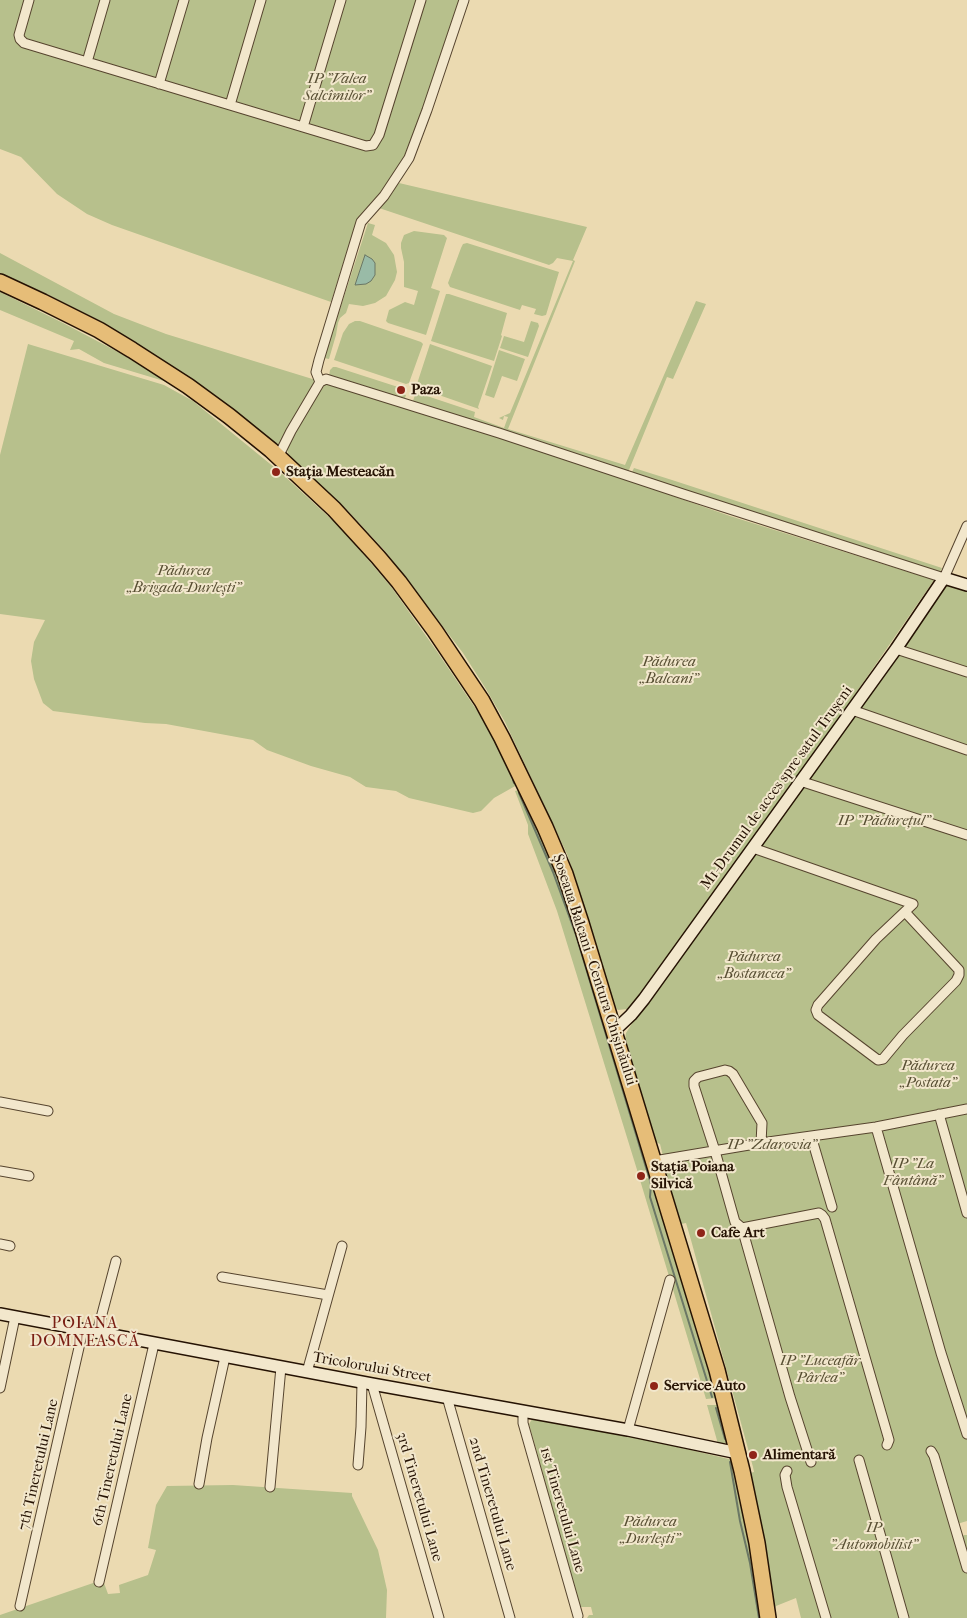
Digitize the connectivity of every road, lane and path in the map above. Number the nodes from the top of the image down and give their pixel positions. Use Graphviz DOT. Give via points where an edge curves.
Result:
graph roads {
  1 [pos="29,0"];
  2 [pos="105,0"];
  3 [pos="184,0"];
  4 [pos="261,0"];
  5 [pos="341,0"];
  6 [pos="421,0"];
  7 [pos="464,0"];
  8 [pos="87,62"];
  9 [pos="159,84"];
  10 [pos="230,105"];
  11 [pos="303,127"];
  12 [pos="0,282"];
  13 [pos="320,382"];
  14 [pos="278,457"];
  15 [pos="967,526"];
  16 [pos="944,578"];
  17 [pos="967,585"];
  18 [pos="896,648"];
  19 [pos="967,672"];
  20 [pos="852,710"];
  21 [pos="967,750"];
  22 [pos="800,780"];
  23 [pos="967,835"];
  24 [pos="752,848"];
  25 [pos="905,912"];
  26 [pos="614,1031"];
  27 [pos="0,1102"];
  28 [pos="967,1109"];
  29 [pos="48,1111"];
  30 [pos="939,1114"];
  31 [pos="876,1127"];
  32 [pos="811,1136"];
  33 [pos="761,1143"];
  34 [pos="715,1151"];
  35 [pos="654,1161"];
  36 [pos="0,1171"];
  37 [pos="29,1176"];
  38 [pos="832,1207"];
  39 [pos="967,1213"];
  40 [pos="742,1228"];
  41 [pos="0,1244"];
  42 [pos="10,1246"];
  43 [pos="342,1246"];
  44 [pos="116,1261"];
  45 [pos="222,1278"];
  46 [pos="670,1280"];
  47 [pos="328,1295"];
  48 [pos="0,1314"];
  49 [pos="15,1317"];
  50 [pos="83,1330"];
  51 [pos="97,1333"];
  52 [pos="154,1344"];
  53 [pos="225,1357"];
  54 [pos="281,1367"];
  55 [pos="307,1372"];
  56 [pos="367,1383"];
  57 [pos="0,1388"];
  58 [pos="447,1397"];
  59 [pos="523,1411"];
  60 [pos="628,1430"];
  61 [pos="967,1434"];
  62 [pos="887,1445"];
  63 [pos="930,1451"];
  64 [pos="738,1453"];
  65 [pos="860,1460"];
  66 [pos="811,1462"];
  67 [pos="358,1465"];
  68 [pos="787,1471"];
  69 [pos="199,1484"];
  70 [pos="270,1488"];
  71 [pos="967,1568"];
  72 [pos="99,1582"];
  73 [pos="20,1606"];
  74 [pos="578,1616"];
  75 [pos="438,1618"];
  76 [pos="510,1618"];
  77 [pos="768,1618"];
  78 [pos="826,1618"];
  79 [pos="904,1618"];
  1 -- 8 [label="street" via="20,39"];
  2 -- 8 [label="street"];
  3 -- 9 [label="street"];
  4 -- 10 [label="street"];
  5 -- 11 [label="street"];
  6 -- 11 [label="street" via="379,135 373,145 366,146"];
  7 -- 13 [label="street" via="410,158 361,222 319,360 316,372"];
  8 -- 9 [label="street"];
  9 -- 10 [label="street"];
  10 -- 11 [label="street"];
  12 -- 14 [label="highway, Șoseaua Balcani - Centura Chișinăului" via="99,330 132,350 188,386"];
  13 -- 14 [label="street"];
  13 -- 16 [label="street" via="330,380 416,407"];
  14 -- 26 [label="highway, Șoseaua Balcani - Centura Chișinăului" via="334,509 378,557 439,637 482,701 525,784 565,874"];
  15 -- 16 [label="street"];
  16 -- 17 [label="street"];
  16 -- 18 [label="street, M1-Drumul de acces spre satul Trușeni"];
  18 -- 19 [label="street"];
  18 -- 20 [label="street, M1-Drumul de acces spre satul Trușeni"];
  20 -- 21 [label="street"];
  20 -- 22 [label="street, M1-Drumul de acces spre satul Trușeni"];
  22 -- 23 [label="street"];
  22 -- 24 [label="street, M1-Drumul de acces spre satul Trușeni"];
  24 -- 25 [label="street" via="913,904"];
  24 -- 26 [label="street, M1-Drumul de acces spre satul Trușeni" via="644,999"];
  25 -- 25 [label="street" via="876,939 816,1010 878,1060 959,975 959,970"];
  26 -- 35 [label="highway, Șoseaua Balcani - Centura Chișinăului"];
  27 -- 29 [label="street"];
  28 -- 30 [label="street"];
  30 -- 31 [label="street"];
  30 -- 39 [label="street"];
  31 -- 32 [label="street"];
  31 -- 61 [label="street"];
  32 -- 33 [label="street"];
  32 -- 38 [label="street"];
  33 -- 34 [label="street"];
  33 -- 34 [label="street" via="762,1123 733,1074 725,1070 694,1081"];
  34 -- 35 [label="street"];
  34 -- 40 [label="street" via="735,1222"];
  35 -- 64 [label="highway, Șoseaua Balcani - Centura Chișinăului" via="717,1370"];
  36 -- 37 [label="street"];
  40 -- 62 [label="street" via="819,1213 825,1219 889,1440"];
  40 -- 66 [label="street"];
  41 -- 42 [label="street"];
  43 -- 47 [label="street"];
  44 -- 51 [label="street"];
  45 -- 47 [label="street"];
  46 -- 60 [label="street"];
  47 -- 55 [label="street"];
  48 -- 49 [label="street, Tricolorului Street"];
  49 -- 50 [label="street, Tricolorului Street"];
  49 -- 57 [label="street"];
  50 -- 51 [label="street, Tricolorului Street"];
  50 -- 73 [label="street, 7th Tineretului Lane"];
  51 -- 52 [label="street, Tricolorului Street"];
  52 -- 53 [label="street, Tricolorului Street"];
  52 -- 72 [label="street, 6th Tineretului Lane"];
  53 -- 54 [label="street, Tricolorului Street"];
  53 -- 69 [label="street"];
  54 -- 55 [label="street, Tricolorului Street"];
  54 -- 70 [label="street"];
  55 -- 56 [label="street, Tricolorului Street"];
  56 -- 58 [label="street, Tricolorului Street"];
  56 -- 67 [label="street"];
  56 -- 75 [label="street, 3rd Tineretului Lane"];
  58 -- 59 [label="street, Tricolorului Street"];
  58 -- 76 [label="street, 2nd Tineretului Lane"];
  59 -- 60 [label="street, Tricolorului Street"];
  59 -- 74 [label="street, 1st Tineretului Lane" via="523,1423"];
  60 -- 64 [label="street, Tricolorului Street"];
  63 -- 71 [label="street"];
  64 -- 77 [label="highway, Șoseaua Balcani - Centura Chișinăului"];
  65 -- 79 [label="street"];
  68 -- 78 [label="street" via="787,1487"];
}
